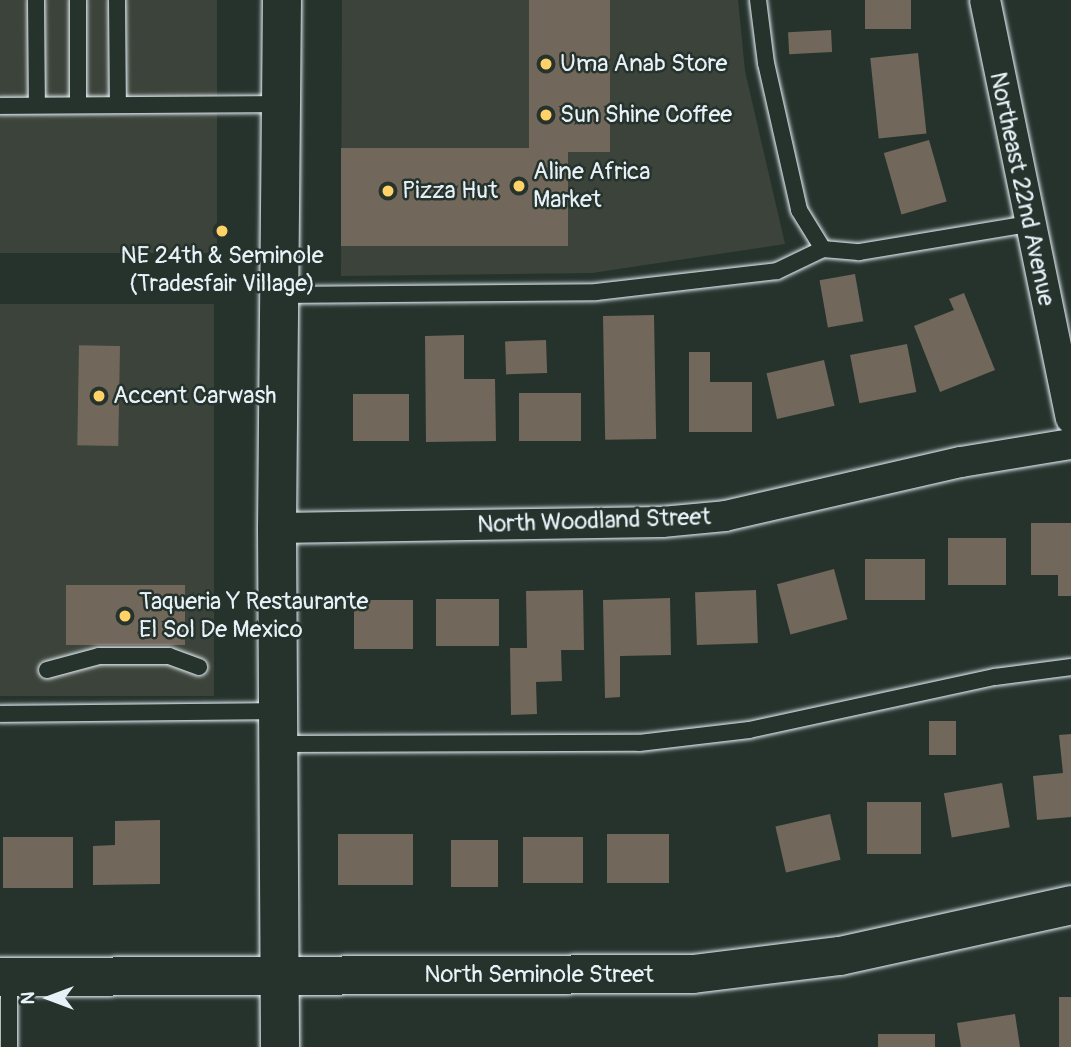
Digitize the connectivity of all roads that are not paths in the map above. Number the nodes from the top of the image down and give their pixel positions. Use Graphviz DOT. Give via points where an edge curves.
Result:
graph roads {
  1 [pos="36,0"];
  2 [pos="78,0"];
  3 [pos="117,0"];
  4 [pos="282,0"];
  5 [pos="758,0"];
  6 [pos="985,0"];
  7 [pos="281,104"];
  8 [pos="37,105"];
  9 [pos="78,105"];
  10 [pos="118,105"];
  11 [pos="0,106"];
  12 [pos="1029,225"];
  13 [pos="823,249"];
  14 [pos="278,295"];
  15 [pos="1071,418"];
  16 [pos="1071,444"];
  17 [pos="277,528"];
  18 [pos="199,667"];
  19 [pos="1071,667"];
  20 [pos="47,670"];
  21 [pos="0,714"];
  22 [pos="278,728"];
  23 [pos="1071,905"];
  24 [pos="4,977"];
  25 [pos="279,977"];
  26 [pos="9,1047"];
  27 [pos="280,1047"];
  1 -- 8 [label="lane"];
  2 -- 9 [label="lane"];
  3 -- 10 [label="lane"];
  4 -- 7 [label="street"];
  5 -- 13 [label="lane" via="766,63 799,210"];
  6 -- 12 [label="street, Northeast 22nd Avenue"];
  7 -- 10 [label="lane"];
  7 -- 14 [label="street"];
  8 -- 9 [label="lane"];
  8 -- 11 [label="lane"];
  9 -- 10 [label="lane"];
  12 -- 13 [label="lane" via="859,252"];
  12 -- 15 [label="street, Northeast 22nd Avenue"];
  13 -- 14 [label="lane" via="777,271 596,292"];
  14 -- 17 [label="street"];
  16 -- 17 [label="street, North Woodland Street" via="961,462 725,516 662,522"];
  17 -- 22 [label="street"];
  18 -- 20 [label="lane" via="169,656 99,656"];
  19 -- 22 [label="lane" via="995,677 749,730 639,743"];
  21 -- 22 [label="lane"];
  22 -- 25 [label="street"];
  23 -- 25 [label="street, North Seminole Street" via="840,956 693,974"];
  24 -- 25 [label="street, North Seminole Street"];
  24 -- 26 [label="lane"];
  25 -- 27 [label="street"];
}
